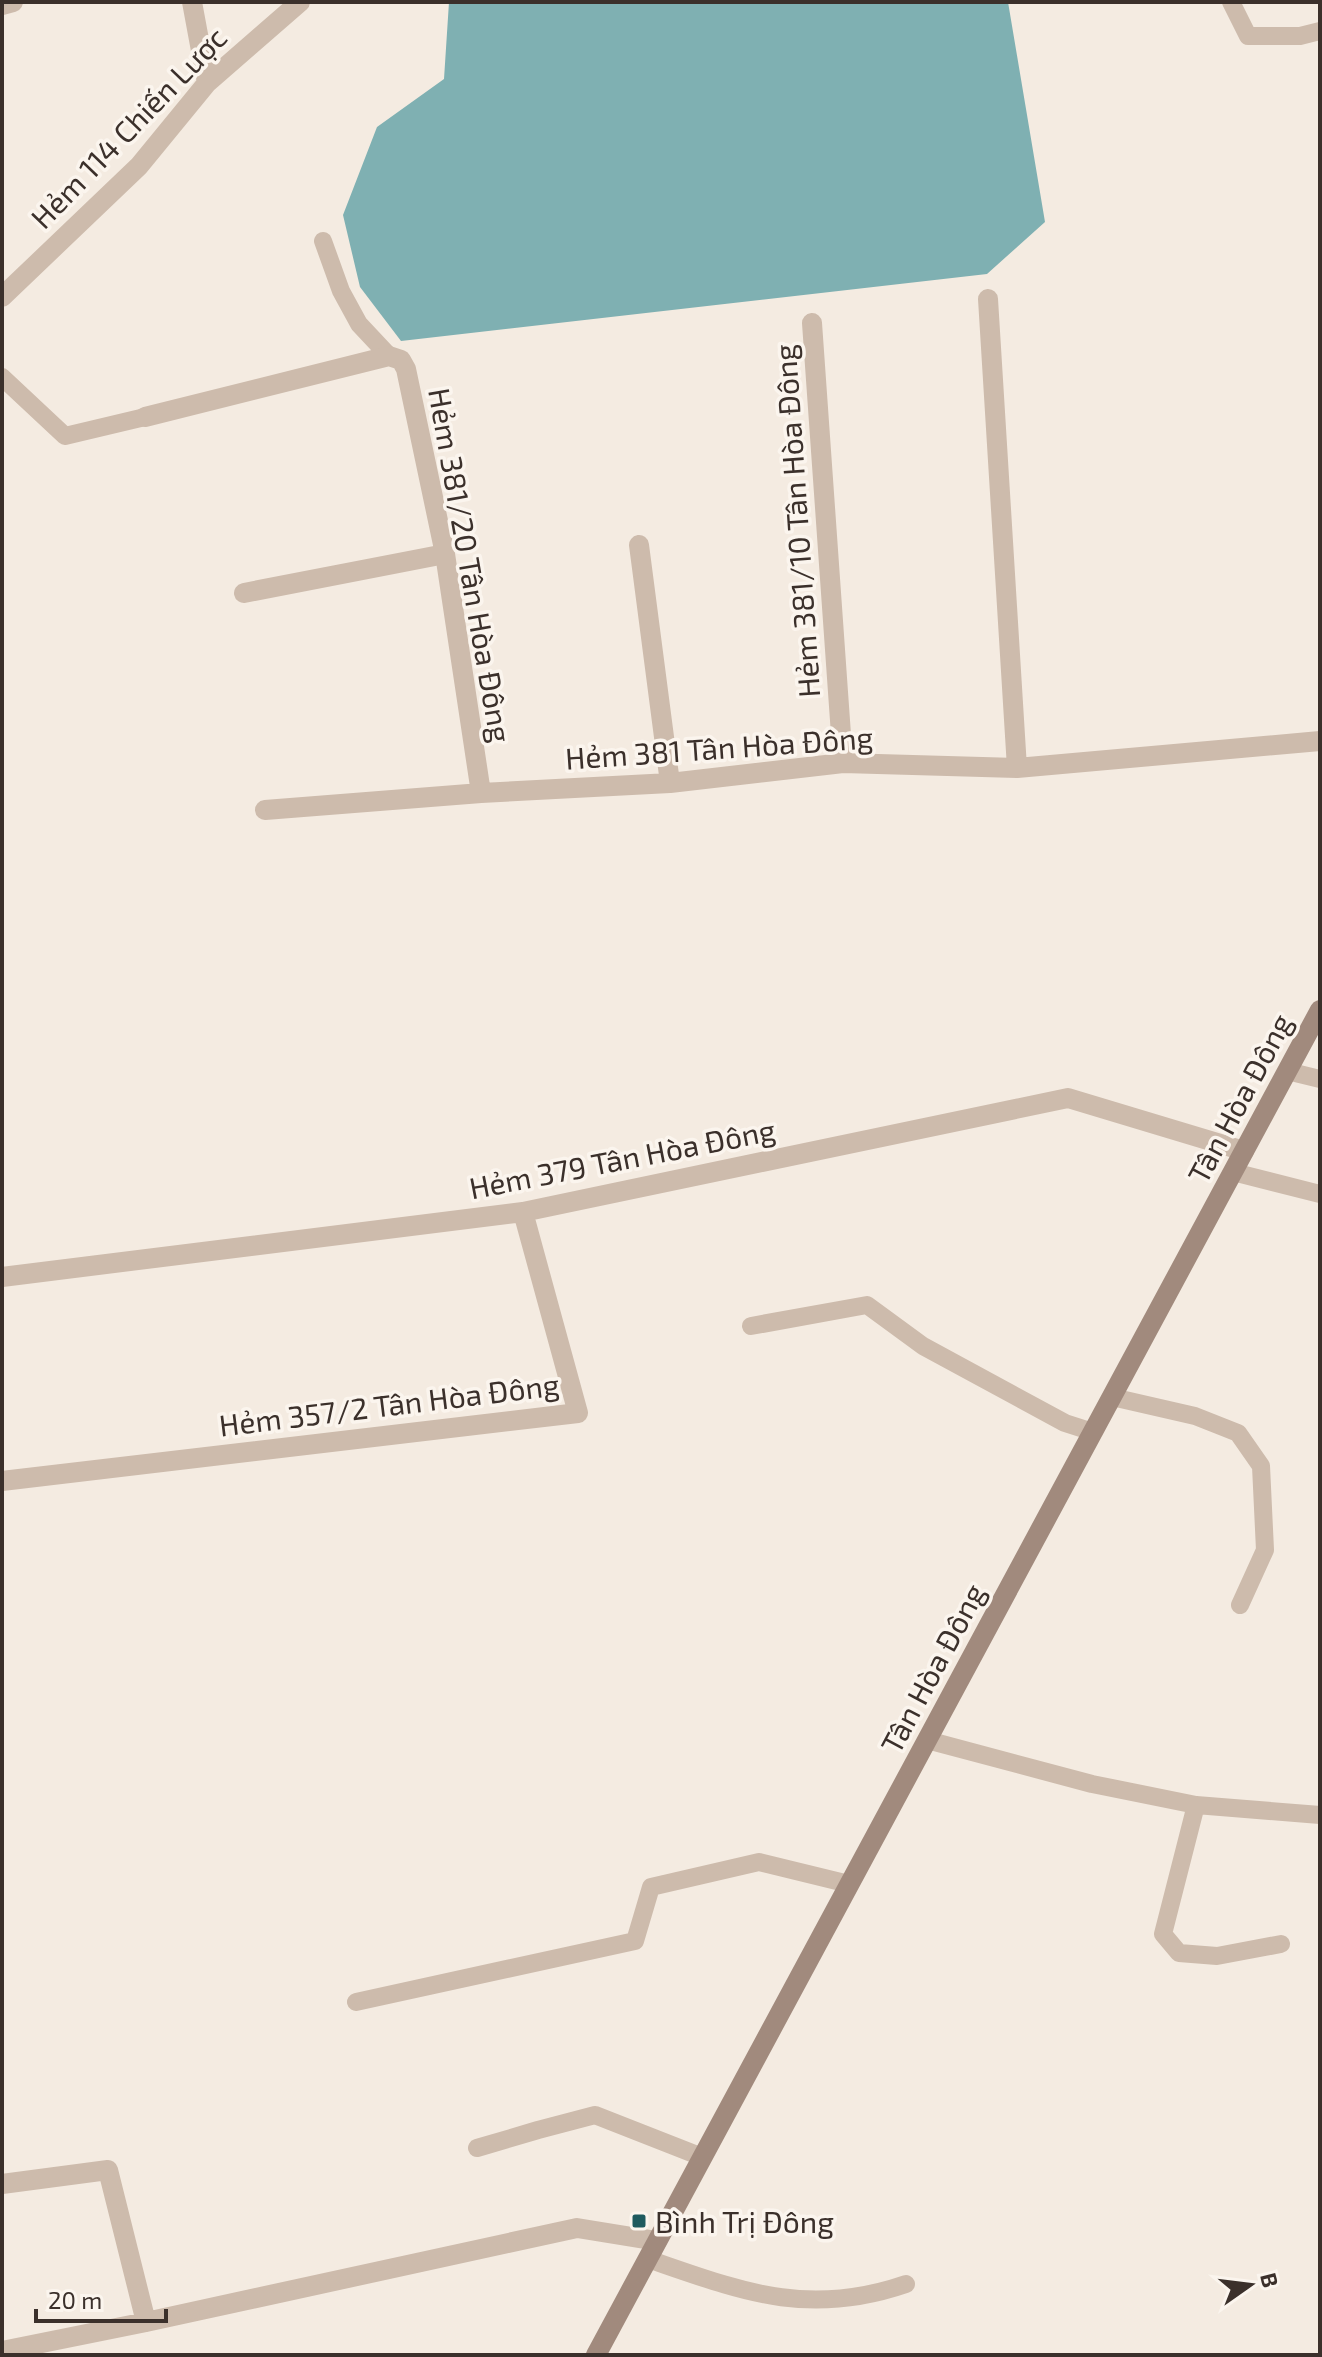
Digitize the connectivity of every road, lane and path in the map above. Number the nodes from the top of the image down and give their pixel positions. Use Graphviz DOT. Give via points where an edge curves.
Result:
graph roads {
  1 [pos="13,2"];
  2 [pos="192,2"];
  3 [pos="300,2"];
  4 [pos="1231,2"];
  5 [pos="2,5"];
  6 [pos="1320,31"];
  7 [pos="207,83"];
  8 [pos="323,241"];
  9 [pos="2,297"];
  10 [pos="988,299"];
  11 [pos="812,323"];
  12 [pos="389,356"];
  13 [pos="2,377"];
  14 [pos="145,417"];
  15 [pos="639,545"];
  16 [pos="445,554"];
  17 [pos="244,593"];
  18 [pos="1320,741"];
  19 [pos="843,763"];
  20 [pos="1017,768"];
  21 [pos="670,783"];
  22 [pos="481,793"];
  23 [pos="265,810"];
  24 [pos="1320,1010"];
  25 [pos="1287,1071"];
  26 [pos="1320,1079"];
  27 [pos="1244,1151"];
  28 [pos="1233,1172"];
  29 [pos="1320,1194"];
  30 [pos="523,1212"];
  31 [pos="2,1277"];
  32 [pos="751,1326"];
  33 [pos="1112,1397"];
  34 [pos="1093,1432"];
  35 [pos="2,1481"];
  36 [pos="1240,1605"];
  37 [pos="927,1740"];
  38 [pos="1196,1805"];
  39 [pos="1320,1815"];
  40 [pos="849,1884"];
  41 [pos="1281,1944"];
  42 [pos="356,2002"];
  43 [pos="477,2148"];
  44 [pos="702,2157"];
  45 [pos="2,2184"];
  46 [pos="652,2250"];
  47 [pos="906,2284"];
  48 [pos="146,2322"];
  49 [pos="2,2351"];
  50 [pos="596,2355"];
  1 -- 5 [label="street"];
  2 -- 7 [label="street"];
  3 -- 7 [label="street, Hẻm 114 Chiến Lược"];
  4 -- 6 [label="lane" via="1248,36"];
  7 -- 9 [label="street, Hẻm 114 Chiến Lược" via="139,166"];
  8 -- 12 [label="lane" via="359,324"];
  10 -- 20 [label="street"];
  11 -- 19 [label="street, Hẻm 381/10 Tân Hòa Đông"];
  12 -- 14 [label="street"];
  12 -- 16 [label="street, Hẻm 381/20 Tân Hòa Đông" via="401,360 406,369"];
  13 -- 14 [label="lane" via="65,436"];
  15 -- 21 [label="street"];
  16 -- 17 [label="street"];
  16 -- 22 [label="street, Hẻm 381/20 Tân Hòa Đông"];
  18 -- 20 [label="street, Hẻm 381 Tân Hòa Đông"];
  19 -- 20 [label="street, Hẻm 381 Tân Hòa Đông"];
  19 -- 21 [label="street, Hẻm 381 Tân Hòa Đông"];
  21 -- 22 [label="street, Hẻm 381 Tân Hòa Đông"];
  22 -- 23 [label="street, Hẻm 381 Tân Hòa Đông"];
  24 -- 25 [label="street, Tân Hòa Đông"];
  25 -- 26 [label="lane"];
  25 -- 27 [label="street, Tân Hòa Đông"];
  27 -- 28 [label="street, Tân Hòa Đông"];
  27 -- 30 [label="street, Hẻm 379 Tân Hòa Đông" via="1068,1098"];
  28 -- 29 [label="lane"];
  28 -- 33 [label="street, Tân Hòa Đông"];
  30 -- 31 [label="street, Hẻm 379 Tân Hòa Đông"];
  30 -- 35 [label="street, Hẻm 357/2 Tân Hòa Đông" via="578,1413"];
  32 -- 34 [label="lane" via="867,1305 923,1346 1065,1423"];
  33 -- 34 [label="street, Tân Hòa Đông"];
  33 -- 36 [label="lane" via="1195,1416 1238,1433 1261,1466 1265,1550"];
  34 -- 37 [label="street, Tân Hòa Đông"];
  37 -- 38 [label="lane" via="1092,1784"];
  37 -- 40 [label="street, Tân Hòa Đông"];
  38 -- 39 [label="lane"];
  38 -- 41 [label="lane" via="1163,1934 1179,1953 1217,1956"];
  40 -- 42 [label="lane" via="759,1862 666,1883 651,1887 635,1941"];
  40 -- 44 [label="street, Tân Hòa Đông"];
  43 -- 44 [label="lane" via="595,2115"];
  44 -- 46 [label="street, Tân Hòa Đông"];
  45 -- 48 [label="street" via="108,2170"];
  46 -- 47 [label="lane" via="727,2286 780,2299 829,2301"];
  46 -- 48 [label="street" via="577,2228"];
  46 -- 50 [label="street, Tân Hòa Đông"];
  48 -- 49 [label="street"];
}
